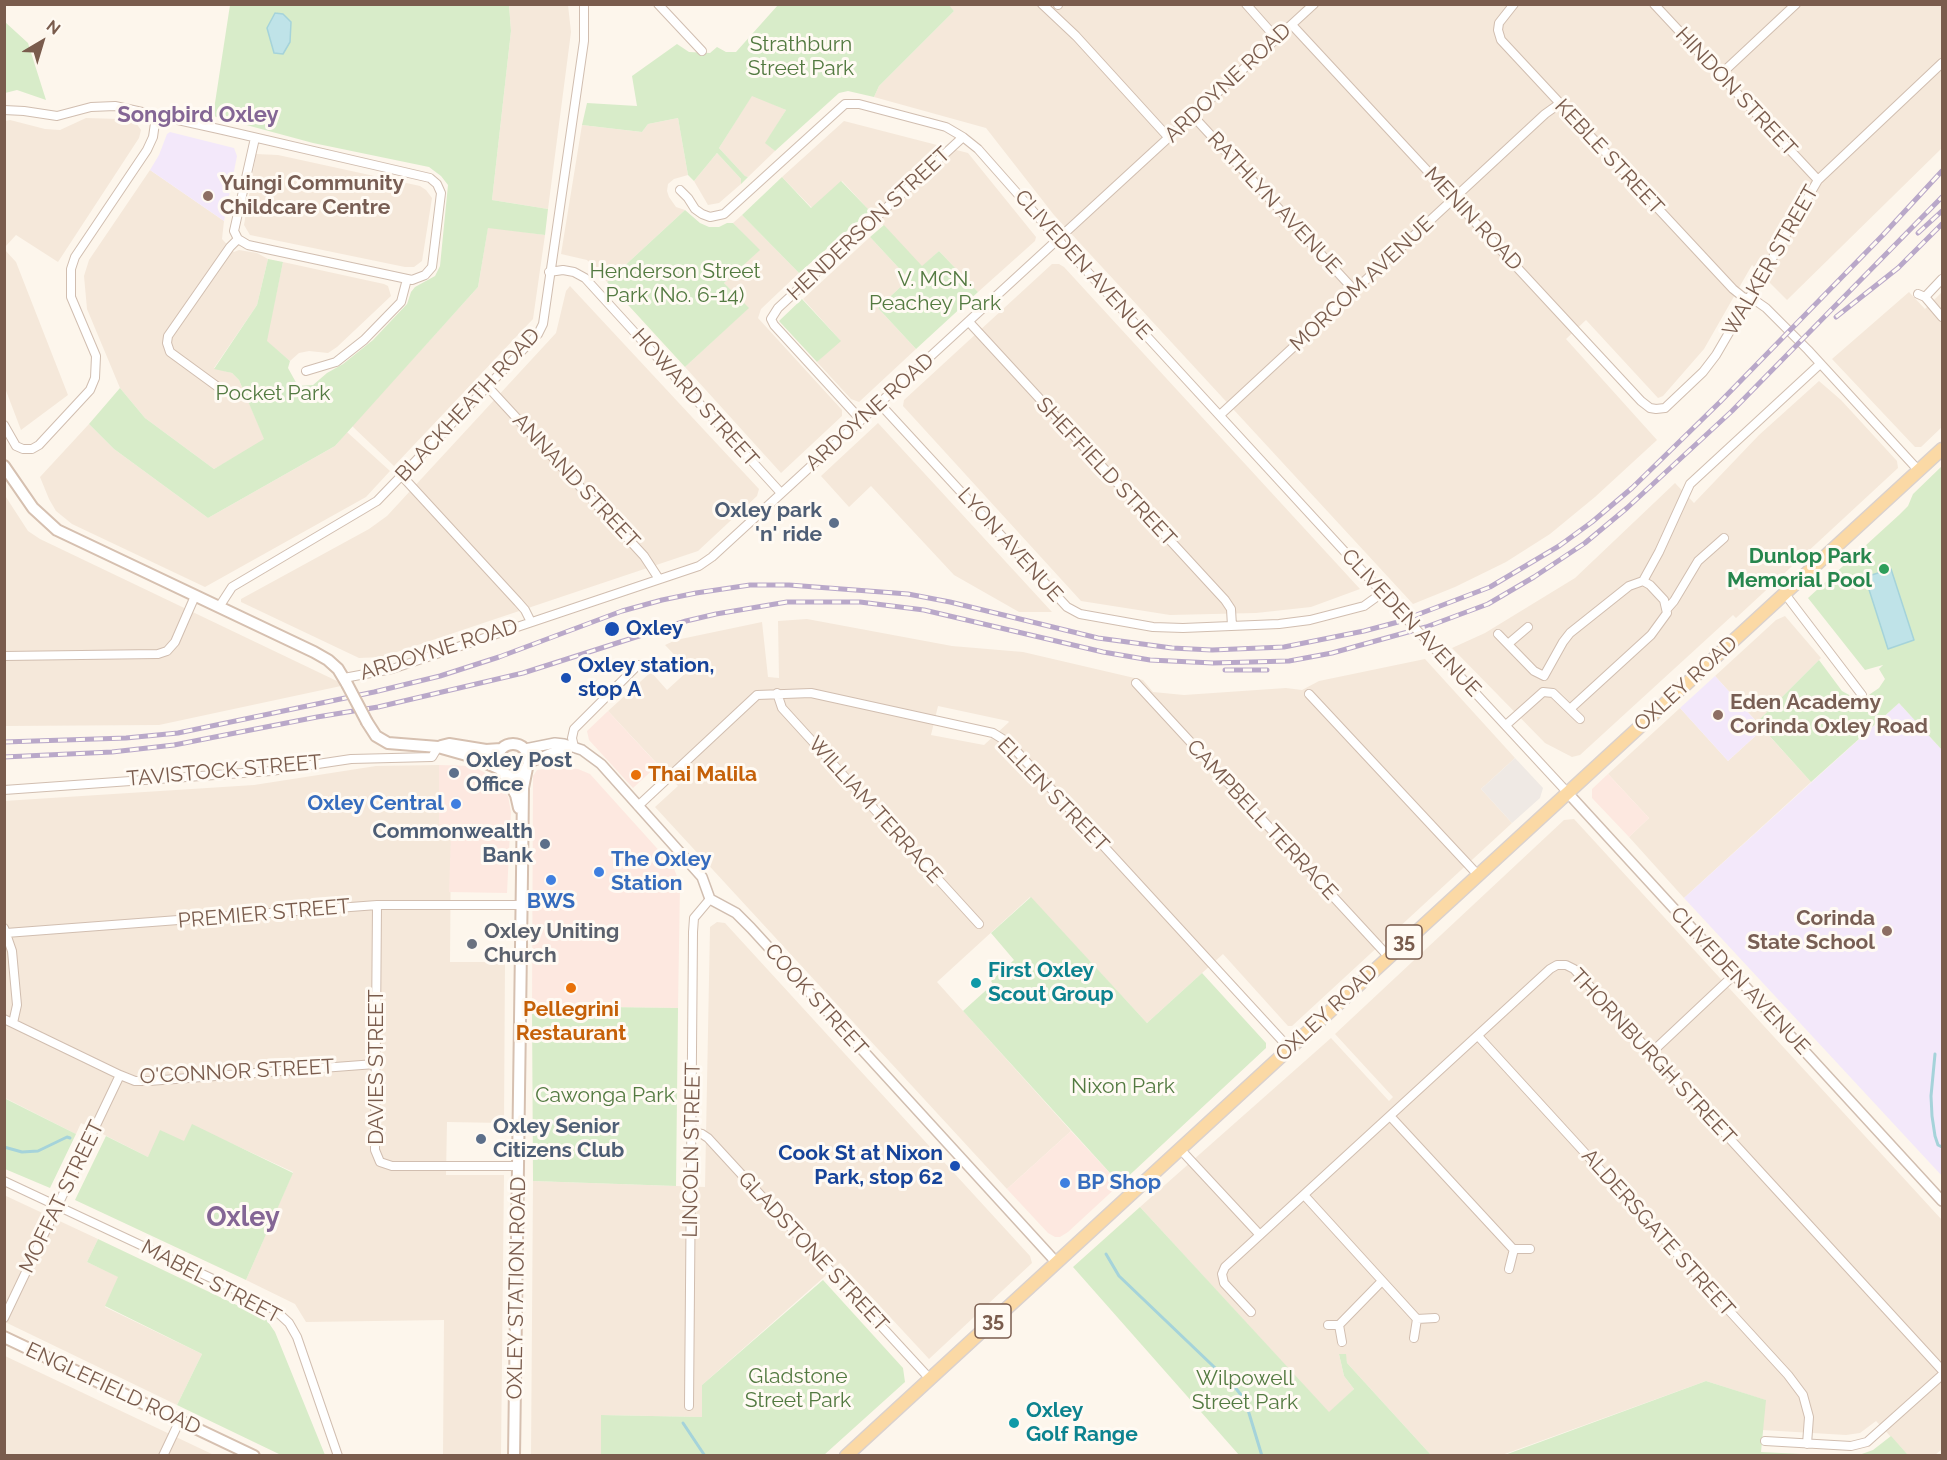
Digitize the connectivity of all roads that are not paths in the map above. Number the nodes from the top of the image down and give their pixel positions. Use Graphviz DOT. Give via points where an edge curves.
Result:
graph roads {
  1 [pos="584,4"];
  2 [pos="658,4"];
  3 [pos="1042,4"];
  4 [pos="1246,4"];
  5 [pos="1314,4"];
  6 [pos="1514,4"];
  7 [pos="1654,4"];
  8 [pos="1796,4"];
  9 [pos="1292,25"];
  10 [pos="1277,39"];
  11 [pos="702,51"];
  12 [pos="1942,63"];
  13 [pos="1720,75"];
  14 [pos="1559,104"];
  15 [pos="4,111"];
  16 [pos="156,116"];
  17 [pos="1193,116"];
  18 [pos="963,137"];
  19 [pos="255,138"];
  20 [pos="1169,138"];
  21 [pos="1818,180"];
  22 [pos="680,190"];
  23 [pos="1454,199"];
  24 [pos="238,239"];
  25 [pos="1058,240"];
  26 [pos="549,273"];
  27 [pos="406,279"];
  28 [pos="1942,279"];
  29 [pos="1355,291"];
  30 [pos="1749,299"];
  31 [pos="1942,317"];
  32 [pos="969,322"];
  33 [pos="1820,364"];
  34 [pos="306,371"];
  35 [pos="488,387"];
  36 [pos="222,390"];
  37 [pos="879,404"];
  38 [pos="1656,409"];
  39 [pos="1220,416"];
  40 [pos="861,420"];
  41 [pos="4,425"];
  42 [pos="1942,449"];
  43 [pos="4,466"];
  44 [pos="1919,471"];
  45 [pos="402,476"];
  46 [pos="781,493"];
  47 [pos="1724,538"];
  48 [pos="659,579"];
  49 [pos="1643,581"];
  50 [pos="1383,593"];
  51 [pos="1785,594"];
  52 [pos="195,596"];
  53 [pos="219,607"];
  54 [pos="1668,609"];
  55 [pos="531,622"];
  56 [pos="1232,626"];
  57 [pos="1528,627"];
  58 [pos="1498,634"];
  59 [pos="1508,644"];
  60 [pos="4,656"];
  61 [pos="638,665"];
  62 [pos="1544,676"];
  63 [pos="346,681"];
  64 [pos="1136,683"];
  65 [pos="1544,692"];
  66 [pos="777,693"];
  67 [pos="1309,694"];
  68 [pos="1862,695"];
  69 [pos="1570,709"];
  70 [pos="1580,719"];
  71 [pos="1506,725"];
  72 [pos="438,747"];
  73 [pos="574,747"];
  74 [pos="501,749"];
  75 [pos="525,749"];
  76 [pos="528,766"];
  77 [pos="502,771"];
  78 [pos="4,790"];
  79 [pos="1568,792"];
  80 [pos="638,806"];
  81 [pos="522,832"];
  82 [pos="1478,875"];
  83 [pos="711,899"];
  84 [pos="377,904"];
  85 [pos="522,905"];
  86 [pos="979,924"];
  87 [pos="5,931"];
  88 [pos="1388,956"];
  89 [pos="1734,975"];
  90 [pos="4,1019"];
  91 [pos="13,1023"];
  92 [pos="1478,1036"];
  93 [pos="1289,1048"];
  94 [pos="1652,1053"];
  95 [pos="375,1064"];
  96 [pos="120,1076"];
  97 [pos="1390,1116"];
  98 [pos="692,1132"];
  99 [pos="1180,1149"];
  100 [pos="519,1166"];
  101 [pos="4,1181"];
  102 [pos="1304,1195"];
  103 [pos="1942,1201"];
  104 [pos="58,1206"];
  105 [pos="1260,1235"];
  106 [pos="1514,1250"];
  107 [pos="1530,1250"];
  108 [pos="1056,1262"];
  109 [pos="1509,1269"];
  110 [pos="1382,1281"];
  111 [pos="1251,1312"];
  112 [pos="4,1318"];
  113 [pos="1435,1318"];
  114 [pos="1417,1319"];
  115 [pos="1328,1325"];
  116 [pos="1339,1325"];
  117 [pos="4,1337"];
  118 [pos="1414,1338"];
  119 [pos="1342,1342"];
  120 [pos="1942,1370"];
  121 [pos="1942,1375"];
  122 [pos="930,1379"];
  123 [pos="689,1406"];
  124 [pos="180,1420"];
  125 [pos="1765,1441"];
  126 [pos="1807,1444"];
  127 [pos="163,1455"];
  128 [pos="254,1455"];
  129 [pos="338,1455"];
  130 [pos="514,1455"];
  131 [pos="846,1455"];
  1 -- 26 [label="street, BLACKHEATH ROAD" via="584,41"];
  2 -- 11 [label="street"];
  3 -- 20 [label="street"];
  4 -- 10 [label="street"];
  5 -- 9 [label="street, ARDOYNE ROAD"];
  6 -- 14 [label="street, KEBLE STREET" via="1499,23 1501,40"];
  7 -- 13 [label="street, HINDON STREET"];
  8 -- 13 [label="street"];
  9 -- 10 [label="street, ARDOYNE ROAD"];
  9 -- 23 [label="street, MENIN ROAD"];
  10 -- 17 [label="street, ARDOYNE ROAD"];
  12 -- 21 [label="street, WALKER STREET"];
  13 -- 21 [label="street, HINDON STREET"];
  14 -- 23 [label="street, MORCOM AVENUE"];
  14 -- 30 [label="street, KEBLE STREET" via="1733,289"];
  15 -- 16 [label="street" via="57,116 91,107 115,106"];
  16 -- 19 [label="street"];
  16 -- 41 [label="street" via="147,150 75,257 71,269 71,297 96,356 90,390 32,449 23,449 13,442"];
  17 -- 20 [label="street, ARDOYNE ROAD"];
  17 -- 29 [label="street, RATHLYN AVENUE"];
  18 -- 22 [label="street, CLIVEDEN AVENUE" via="946,127 845,104 724,214 702,214"];
  18 -- 25 [label="street, CLIVEDEN AVENUE"];
  18 -- 40 [label="street, HENDERSON STREET" via="772,315 774,326"];
  19 -- 24 [label="street" via="234,231"];
  19 -- 27 [label="street" via="430,178 437,184 441,193 432,267 425,275"];
  20 -- 25 [label="street, ARDOYNE ROAD"];
  21 -- 30 [label="street, WALKER STREET"];
  23 -- 29 [label="street, MORCOM AVENUE"];
  23 -- 38 [label="street, MENIN ROAD" via="1641,401"];
  24 -- 27 [label="street" via="248,245"];
  24 -- 36 [label="street" via="168,336 167,343 170,352"];
  25 -- 32 [label="street, ARDOYNE ROAD"];
  25 -- 39 [label="street, CLIVEDEN AVENUE"];
  26 -- 35 [label="street, BLACKHEATH ROAD" via="543,324 538,334"];
  26 -- 46 [label="street, HOWARD STREET" via="563,270 585,278"];
  27 -- 34 [label="street" via="401,302 364,340 336,362"];
  28 -- 31 [label="street" via="1921,296"];
  29 -- 39 [label="street, MORCOM AVENUE"];
  30 -- 33 [label="street, KEBLE STREET" via="1766,308"];
  30 -- 38 [label="street, WALKER STREET" via="1703,372 1665,408"];
  32 -- 37 [label="street, ARDOYNE ROAD"];
  32 -- 56 [label="street, SHEFFIELD STREET" via="1225,600 1231,609"];
  33 -- 44 [label="street, KEBLE STREET"];
  33 -- 49 [label="street" via="1690,484"];
  35 -- 45 [label="street, BLACKHEATH ROAD"];
  35 -- 48 [label="street, ANNAND STREET" via="644,555"];
  37 -- 40 [label="street, ARDOYNE ROAD"];
  37 -- 56 [label="street, LYON AVENUE" via="1067,607 1080,614 1153,627"];
  39 -- 50 [label="street, CLIVEDEN AVENUE"];
  40 -- 46 [label="street, ARDOYNE ROAD"];
  42 -- 44 [label="main road, OXLEY ROAD / 35"];
  43 -- 52 [label="main road" via="33,508 57,530"];
  44 -- 51 [label="main road, OXLEY ROAD / 35"];
  45 -- 53 [label="street, BLACKHEATH ROAD" via="361,512 232,587"];
  45 -- 55 [label="street" via="518,602"];
  46 -- 48 [label="street, ARDOYNE ROAD" via="712,557 699,566"];
  47 -- 54 [label="street" via="1698,561"];
  48 -- 55 [label="street, ARDOYNE ROAD"];
  49 -- 54 [label="street" via="1664,600"];
  49 -- 62 [label="street" via="1629,586 1570,633"];
  50 -- 56 [label="street, LYON AVENUE" via="1364,606 1310,620"];
  50 -- 71 [label="street, CLIVEDEN AVENUE, bridge"];
  51 -- 68 [label="street"];
  51 -- 79 [label="main road, OXLEY ROAD / 35"];
  52 -- 53 [label="main road"];
  52 -- 60 [label="street" via="175,642 158,654"];
  53 -- 63 [label="main road" via="321,656"];
  54 -- 69 [label="street" via="1651,635"];
  55 -- 63 [label="street, ARDOYNE ROAD"];
  57 -- 59 [label="street"];
  58 -- 59 [label="street"];
  59 -- 62 [label="street"];
  61 -- 73 [label="street" via="574,729"];
  62 -- 65 [label="street"];
  63 -- 72 [label="main road, bridge" via="376,736 388,743"];
  64 -- 88 [label="street, CAMPBELL TERRACE"];
  65 -- 69 [label="street" via="1553,693"];
  65 -- 71 [label="street"];
  66 -- 80 [label="street, ELLEN STREET" via="751,698"];
  66 -- 86 [label="street, WILLIAM TERRACE" via="782,708"];
  66 -- 93 [label="street, ELLEN STREET" via="811,693 1002,737"];
  67 -- 82 [label="street"];
  69 -- 70 [label="street"];
  71 -- 79 [label="street, CLIVEDEN AVENUE"];
  72 -- 74 [label="main road" via="449,744"];
  72 -- 77 [label="main road" via="476,758"];
  72 -- 78 [label="street, TAVISTOCK STREET" via="432,757 351,759 271,771"];
  73 -- 75 [label="street" via="555,743"];
  73 -- 76 [label="street" via="549,754"];
  73 -- 80 [label="street" via="600,764"];
  74 -- 75 [label="main road" via="510,744"];
  74 -- 77 [label="main road" via="497,759"];
  75 -- 76 [label="main road"];
  76 -- 77 [label="main road" via="519,775"];
  76 -- 81 [label="main road, OXLEY STATION ROAD"];
  77 -- 81 [label="main road, OXLEY STATION ROAD" via="516,795"];
  79 -- 82 [label="main road, OXLEY ROAD / 35"];
  79 -- 89 [label="street, CLIVEDEN AVENUE"];
  80 -- 83 [label="street" via="702,878"];
  81 -- 85 [label="main road, OXLEY STATION ROAD"];
  82 -- 88 [label="main road, OXLEY ROAD / 35"];
  83 -- 98 [label="street, LINCOLN STREET" via="694,918"];
  83 -- 108 [label="street, COOK STREET" via="736,913 751,928"];
  84 -- 85 [label="street, PREMIER STREET"];
  84 -- 87 [label="street, PREMIER STREET"];
  84 -- 95 [label="street, DAVIES STREET"];
  85 -- 100 [label="main road, OXLEY STATION ROAD"];
  87 -- 91 [label="street" via="12,951 17,1005"];
  88 -- 93 [label="main road, OXLEY ROAD / 35"];
  89 -- 94 [label="street"];
  89 -- 103 [label="street, CLIVEDEN AVENUE"];
  90 -- 91 [label="street, O'CONNOR STREET"];
  91 -- 96 [label="street, O'CONNOR STREET"];
  92 -- 94 [label="street, THORNBURGH STREET" via="1550,969 1566,965"];
  92 -- 97 [label="street, THORNBURGH STREET"];
  92 -- 126 [label="street, ALDERSGATE STREET" via="1788,1375 1803,1395 1809,1417"];
  93 -- 99 [label="main road, OXLEY ROAD / 35"];
  94 -- 120 [label="street, THORNBURGH STREET"];
  95 -- 96 [label="street, O'CONNOR STREET" via="148,1082"];
  95 -- 100 [label="street, DAVIES STREET" via="375,1150 380,1162 392,1166"];
  96 -- 104 [label="street, MOFFAT STREET"];
  97 -- 102 [label="street, THORNBURGH STREET"];
  97 -- 106 [label="street"];
  98 -- 122 [label="street, GLADSTONE STREET" via="708,1138"];
  98 -- 123 [label="street, LINCOLN STREET"];
  99 -- 105 [label="street"];
  99 -- 108 [label="main road, OXLEY ROAD / 35"];
  100 -- 130 [label="main road, OXLEY STATION ROAD"];
  101 -- 104 [label="street, MABEL STREET"];
  102 -- 105 [label="street, THORNBURGH STREET"];
  102 -- 110 [label="street"];
  104 -- 112 [label="street, MOFFAT STREET"];
  104 -- 129 [label="street, MABEL STREET" via="275,1310 297,1337"];
  105 -- 111 [label="street, THORNBURGH STREET" via="1222,1274 1224,1283"];
  106 -- 107 [label="street"];
  106 -- 109 [label="street"];
  108 -- 122 [label="main road, OXLEY ROAD / 35"];
  110 -- 114 [label="street"];
  110 -- 116 [label="street"];
  113 -- 114 [label="street"];
  114 -- 118 [label="street"];
  115 -- 116 [label="street"];
  116 -- 119 [label="street"];
  117 -- 124 [label="main road, ENGLEFIELD ROAD"];
  121 -- 126 [label="street" via="1867,1442 1851,1446"];
  122 -- 131 [label="main road, OXLEY ROAD / 35"];
  124 -- 127 [label="street"];
  124 -- 128 [label="main road, ENGLEFIELD ROAD"];
  125 -- 126 [label="street"];
}
